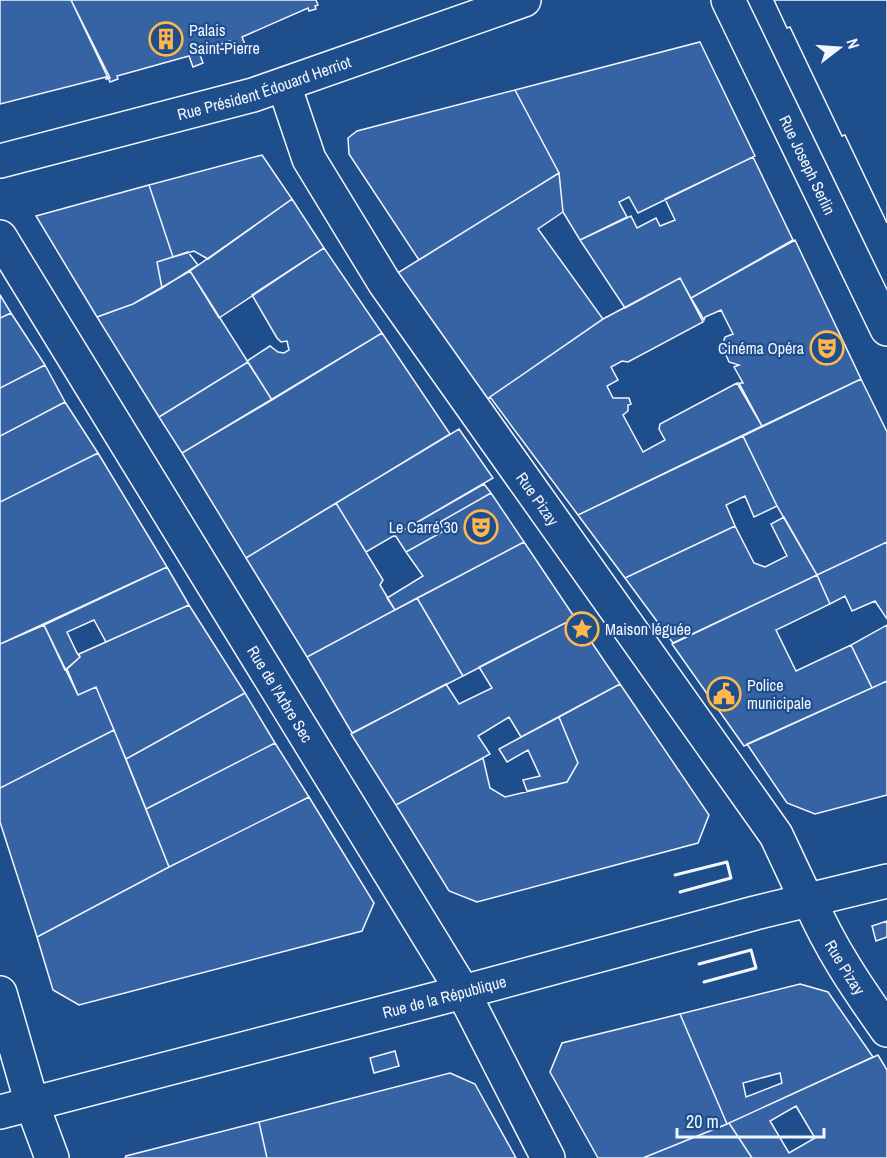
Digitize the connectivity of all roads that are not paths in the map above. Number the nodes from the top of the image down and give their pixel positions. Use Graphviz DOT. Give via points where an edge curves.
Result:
graph roads {
  1 [pos="524,0"];
  2 [pos="728,0"];
  3 [pos="284,85"];
  4 [pos="0,161"];
  5 [pos="0,237"];
  6 [pos="887,329"];
  7 [pos="887,881"];
  8 [pos="809,901"];
  9 [pos="463,992"];
  10 [pos="0,993"];
  11 [pos="887,1030"];
  12 [pos="32,1104"];
  13 [pos="0,1112"];
  14 [pos="52,1158"];
  15 [pos="548,1158"];
  1 -- 3 [label="street, Rue Président Édouard Herriot"];
  2 -- 6 [label="street, Rue Joseph Serlin"];
  3 -- 4 [label="street, Rue Président Édouard Herriot"];
  3 -- 8 [label="street, Rue Pizay" via="309,159 384,282 776,835"];
  5 -- 9 [label="street, Rue de l'Arbre Sec"];
  7 -- 8 [label="street, Rue de la République"];
  8 -- 9 [label="street, Rue de la République"];
  8 -- 11 [label="street, Rue Pizay" via="822,930"];
  9 -- 12 [label="street, Rue de la République"];
  9 -- 15 [label="street, Rue de l'Arbre Sec"];
  10 -- 12 [label="street"];
  12 -- 13 [label="street, Rue de la République"];
  12 -- 14 [label="street"];
}
